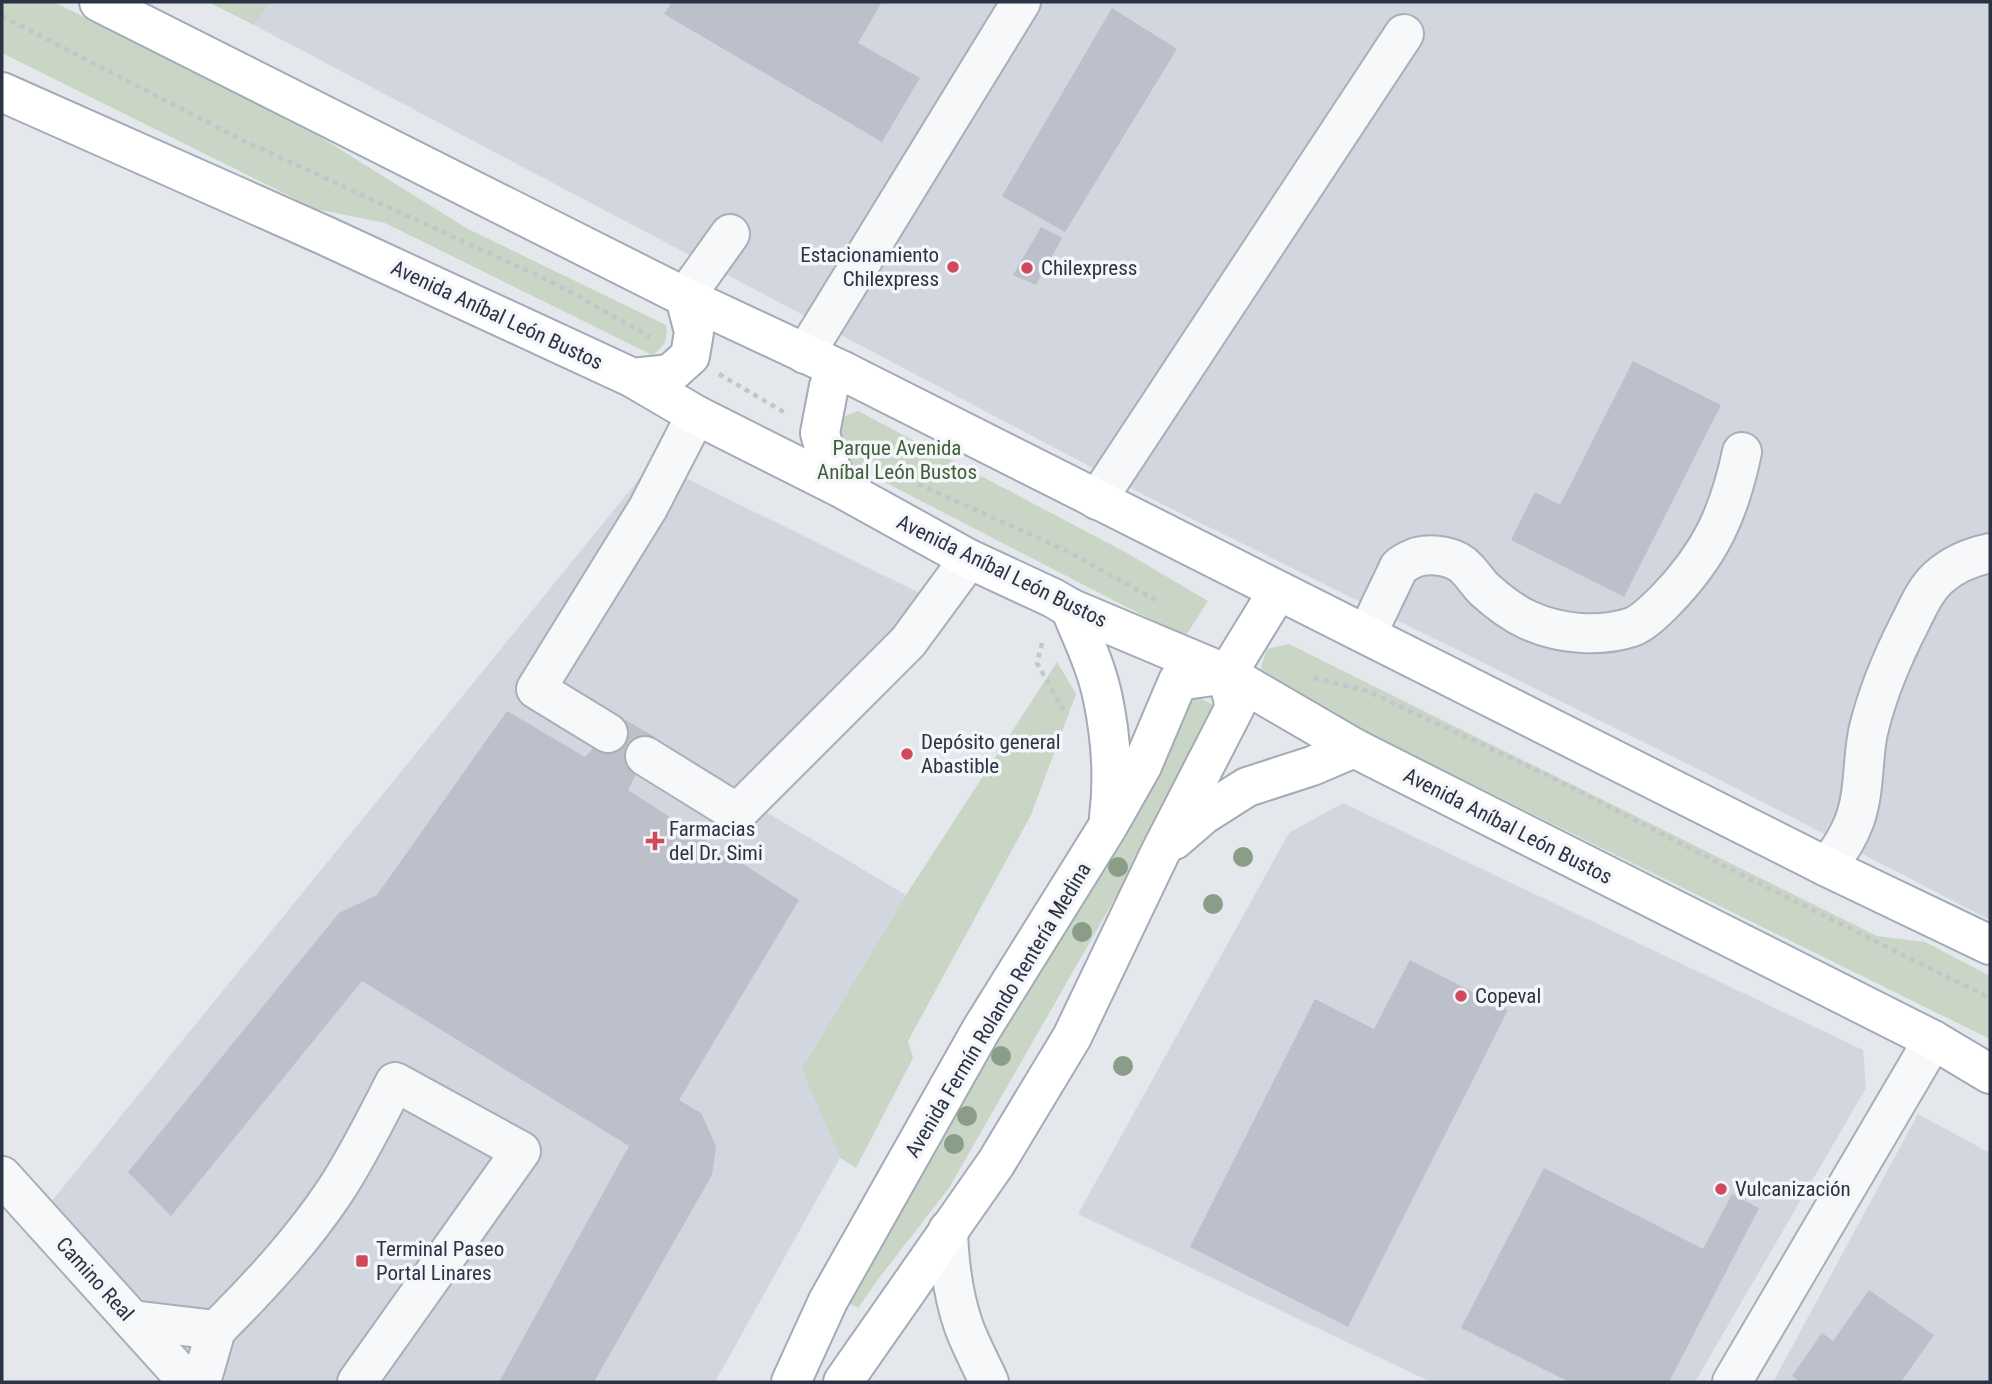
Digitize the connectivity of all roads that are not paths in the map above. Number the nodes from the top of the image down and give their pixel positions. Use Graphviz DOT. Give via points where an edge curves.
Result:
graph roads {
  1 [pos="99,2"];
  2 [pos="1021,2"];
  3 [pos="1404,34"];
  4 [pos="2,92"];
  5 [pos="730,234"];
  6 [pos="685,297"];
  7 [pos="805,354"];
  8 [pos="843,371"];
  9 [pos="633,378"];
  10 [pos="696,415"];
  11 [pos="1742,452"];
  12 [pos="841,488"];
  13 [pos="1097,500"];
  14 [pos="1990,554"];
  15 [pos="970,559"];
  16 [pos="1278,591"];
  17 [pos="1070,608"];
  18 [pos="1367,635"];
  19 [pos="1227,674"];
  20 [pos="608,733"];
  21 [pos="1354,748"];
  22 [pos="645,756"];
  23 [pos="1108,826"];
  24 [pos="1160,853"];
  25 [pos="1827,867"];
  26 [pos="1990,945"];
  27 [pos="1933,1040"];
  28 [pos="1990,1074"];
  29 [pos="2,1176"];
  30 [pos="948,1230"];
  31 [pos="132,1320"];
  32 [pos="216,1330"];
  33 [pos="188,1382"];
  34 [pos="201,1382"];
  35 [pos="357,1382"];
  36 [pos="792,1382"];
  37 [pos="843,1382"];
  38 [pos="989,1382"];
  39 [pos="1732,1382"];
  1 -- 6 [label="main road"];
  2 -- 7 [label="street"];
  3 -- 13 [label="street"];
  4 -- 9 [label="main road, Avenida Aníbal León Bustos"];
  5 -- 6 [label="street"];
  6 -- 7 [label="main road"];
  6 -- 9 [label="main road" via="694,332 690,356 670,374"];
  7 -- 8 [label="main road"];
  8 -- 12 [label="main road" via="829,386 820,433"];
  8 -- 13 [label="main road"];
  9 -- 10 [label="main road, Avenida Aníbal León Bustos"];
  10 -- 12 [label="main road, Avenida Aníbal León Bustos"];
  10 -- 20 [label="street" via="648,508 536,689"];
  11 -- 18 [label="street" via="1735,488 1705,553 1684,582 1634,626 1607,632 1552,629 1503,605 1465,566 1433,555 1401,565"];
  12 -- 15 [label="main road, Avenida Aníbal León Bustos"];
  13 -- 16 [label="main road"];
  14 -- 25 [label="street" via="1955,566 1923,596 1878,696 1854,821"];
  15 -- 17 [label="main road, Avenida Aníbal León Bustos"];
  15 -- 22 [label="street" via="908,642 737,813"];
  16 -- 18 [label="main road"];
  16 -- 19 [label="main road"];
  17 -- 19 [label="main road, Avenida Aníbal León Bustos"];
  17 -- 23 [label="main road" via="1103,698 1112,763"];
  18 -- 25 [label="main road"];
  19 -- 21 [label="main road, Avenida Aníbal León Bustos"];
  19 -- 23 [label="main road, Avenida Fermín Rolando Rentería Medina" via="1178,681 1142,766"];
  19 -- 24 [label="main road" via="1235,707"];
  21 -- 24 [label="main road" via="1247,788 1203,815"];
  21 -- 27 [label="main road, Avenida Aníbal León Bustos"];
  23 -- 36 [label="main road, Avenida Fermín Rolando Rentería Medina" via="981,1030 828,1301"];
  24 -- 30 [label="main road" via="1072,1037 996,1163"];
  25 -- 26 [label="main road"];
  27 -- 28 [label="main road, Avenida Aníbal León Bustos"];
  27 -- 39 [label="street"];
  29 -- 31 [label="street, Camino Real"];
  30 -- 37 [label="main road"];
  30 -- 38 [label="street" via="953,1288 964,1327"];
  31 -- 32 [label="street"];
  31 -- 33 [label="street, Camino Real"];
  32 -- 34 [label="street"];
  32 -- 35 [label="street" via="258,1289 335,1191 395,1082 521,1151"];
}
